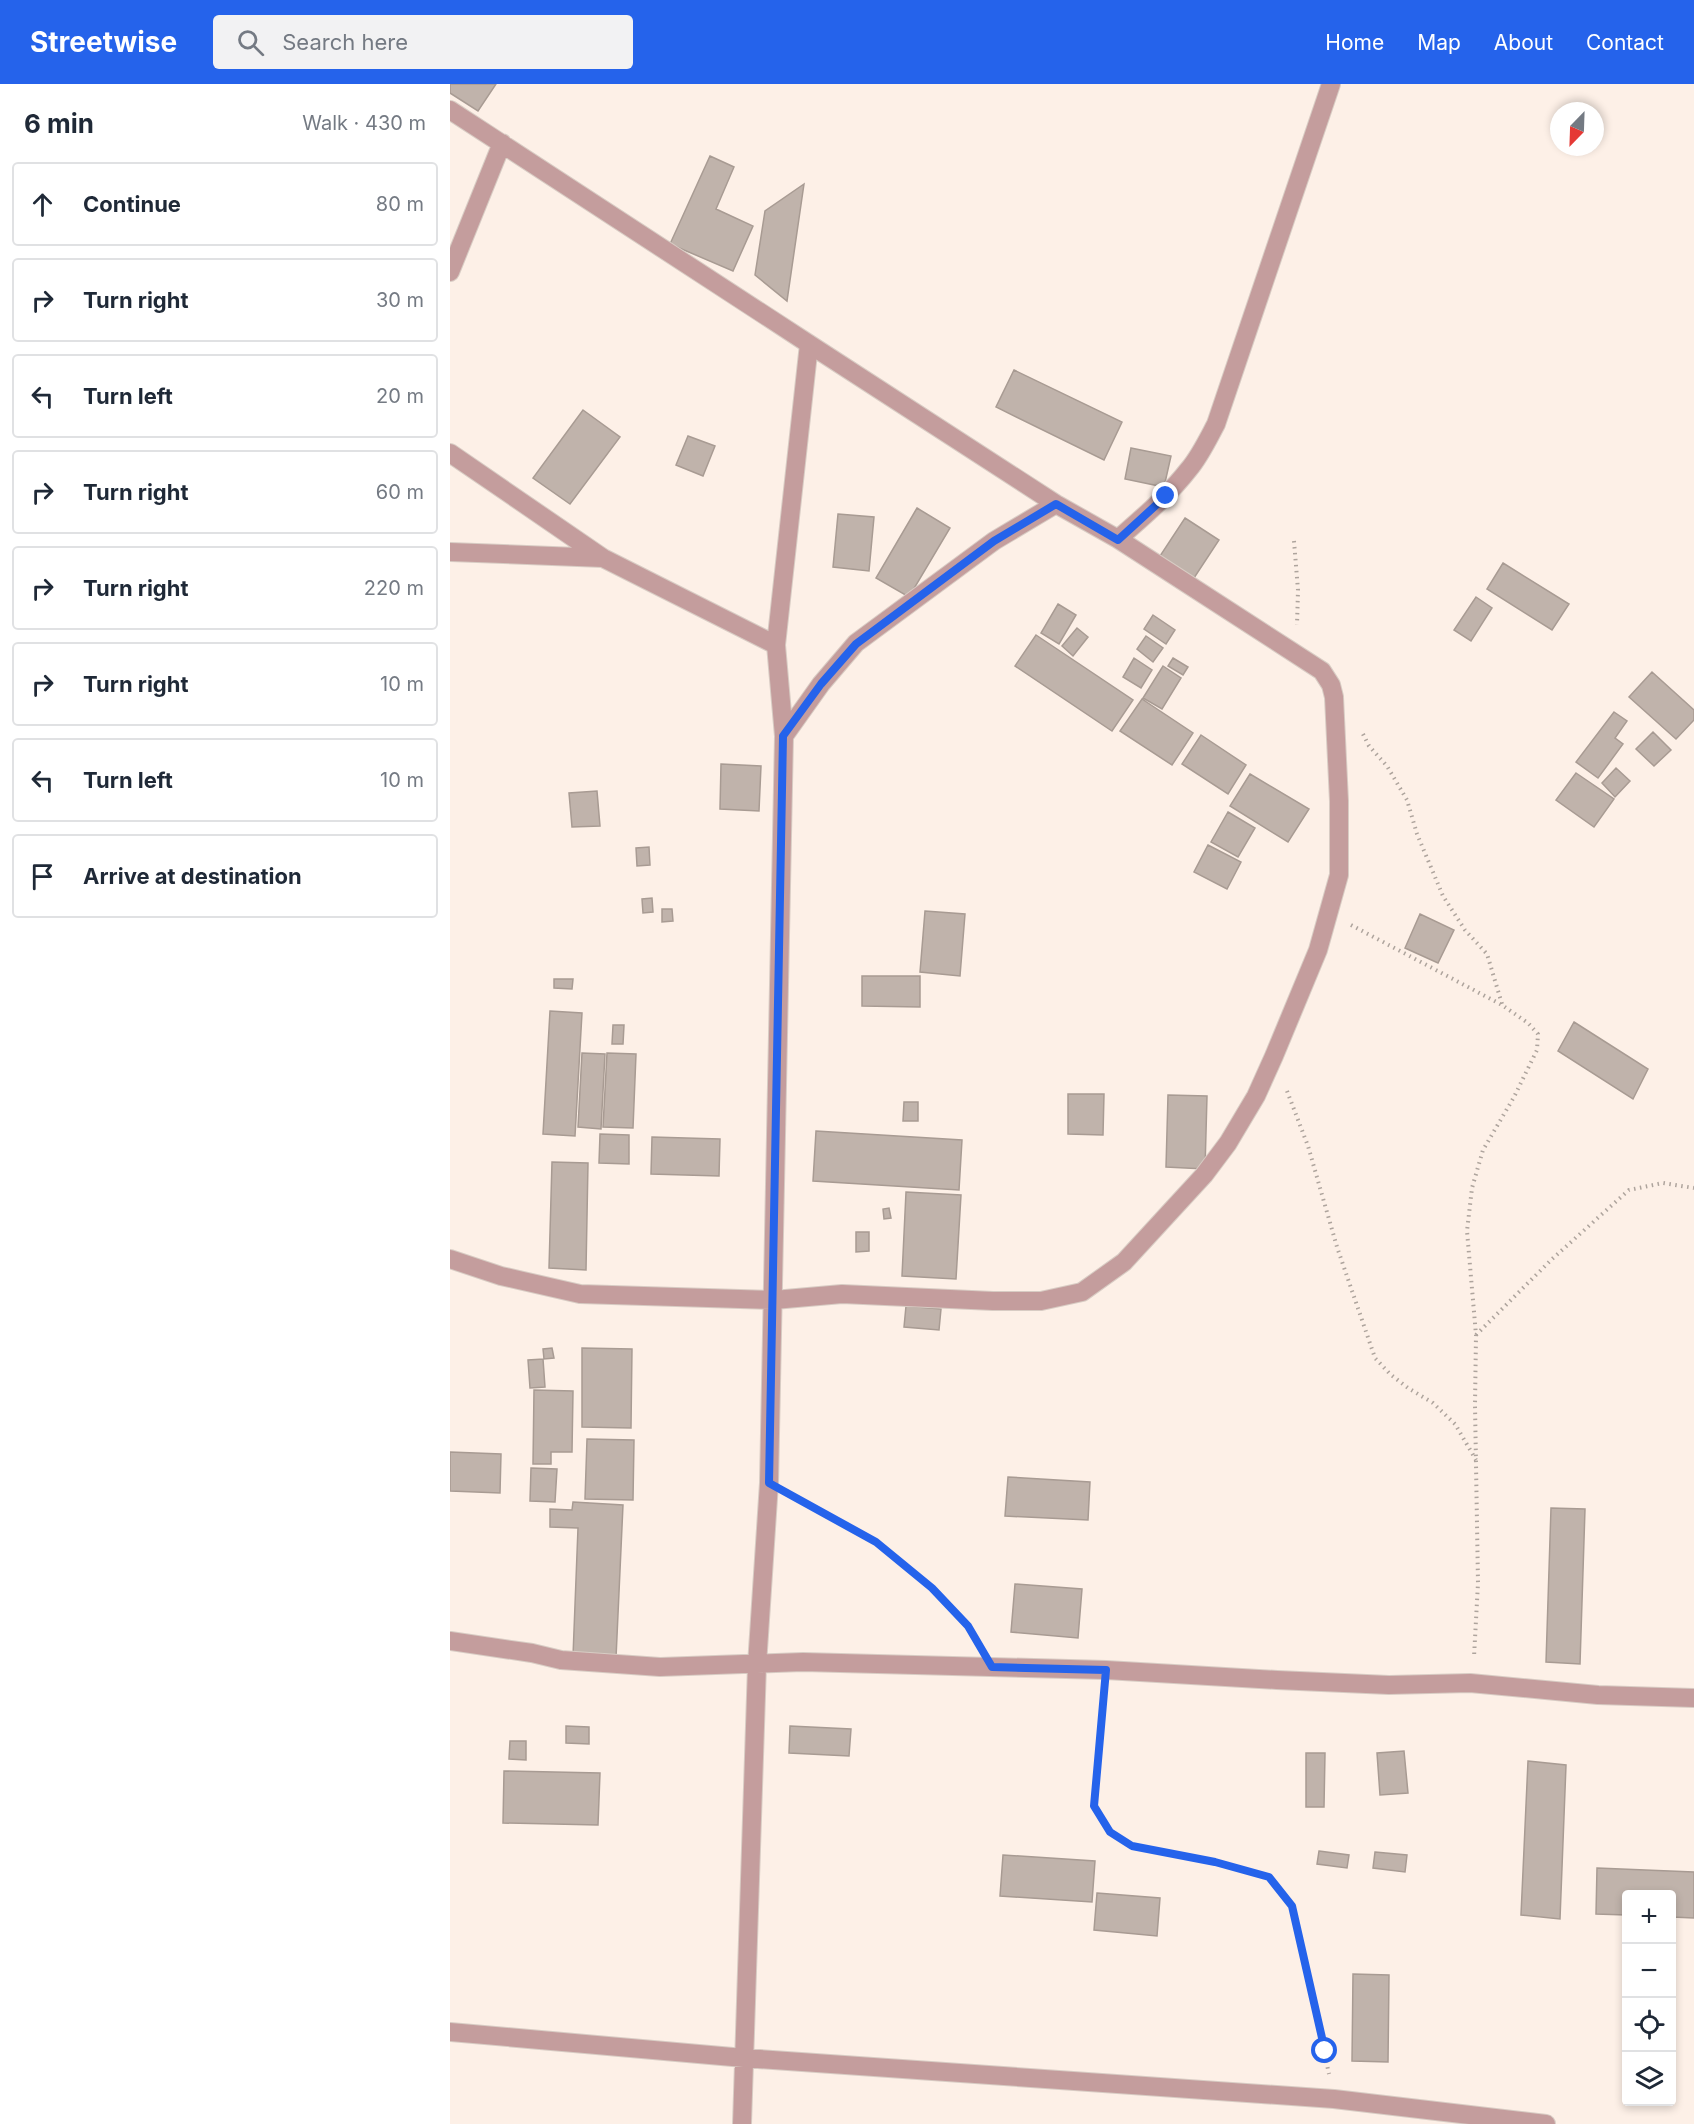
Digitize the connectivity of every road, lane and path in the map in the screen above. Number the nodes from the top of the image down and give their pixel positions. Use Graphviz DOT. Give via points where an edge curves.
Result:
graph roads {
  1 [pos="1331,84"];
  2 [pos="450,110"];
  3 [pos="502,143"];
  4 [pos="450,272"];
  5 [pos="809,344"];
  6 [pos="450,453"];
  7 [pos="1056,504"];
  8 [pos="1118,540"];
  9 [pos="1294,541"];
  10 [pos="450,552"];
  11 [pos="603,558"];
  12 [pos="776,645"];
  13 [pos="1295,656"];
  14 [pos="1359,725"];
  15 [pos="783,736"];
  16 [pos="1329,914"];
  17 [pos="1502,1005"];
  18 [pos="1274,1056"];
  19 [pos="1694,1188"];
  20 [pos="450,1259"];
  21 [pos="774,1300"];
  22 [pos="1476,1335"];
  23 [pos="1476,1460"];
  24 [pos="769,1483"];
  25 [pos="450,1641"];
  26 [pos="757,1665"];
  27 [pos="992,1667"];
  28 [pos="1106,1670"];
  29 [pos="1470,1683"];
  30 [pos="1694,1698"];
  31 [pos="450,2032"];
  32 [pos="744,2058"];
  33 [pos="1334,2099"];
  34 [pos="742,2124"];
  35 [pos="1546,2124"];
  1 -- 8 [label="street" via="1216,424 1191,467"];
  2 -- 3 [label="street"];
  3 -- 4 [label="street"];
  3 -- 5 [label="street"];
  5 -- 7 [label="street"];
  5 -- 12 [label="street"];
  6 -- 11 [label="street"];
  7 -- 8 [label="street"];
  7 -- 15 [label="street" via="994,541 856,644"];
  8 -- 13 [label="street"];
  9 -- 13 [label="path" via="1299,590"];
  10 -- 11 [label="street"];
  11 -- 12 [label="street"];
  12 -- 15 [label="street"];
  13 -- 16 [label="street" via="1322,671 1334,697 1339,875"];
  14 -- 17 [label="path" via="1407,800 1443,896 1465,930 1487,954"];
  15 -- 21 [label="street"];
  16 -- 17 [label="path"];
  16 -- 18 [label="street"];
  17 -- 22 [label="path" via="1538,1034 1537,1050 1483,1150 1472,1188 1467,1231"];
  18 -- 21 [label="street" via="1256,1096 1204,1175 1124,1262 1082,1292 1041,1301 842,1294"];
  18 -- 23 [label="path" via="1308,1146 1375,1358 1455,1424"];
  19 -- 22 [label="path" via="1663,1183 1629,1190"];
  20 -- 21 [label="street" via="501,1276 580,1294"];
  21 -- 24 [label="street"];
  22 -- 23 [label="path"];
  23 -- 29 [label="path" via="1478,1583"];
  24 -- 26 [label="street"];
  24 -- 27 [label="path" via="876,1542 932,1588 968,1626"];
  25 -- 26 [label="street" via="561,1660 660,1667"];
  26 -- 27 [label="street" via="803,1662"];
  26 -- 32 [label="street"];
  27 -- 28 [label="street"];
  28 -- 29 [label="street" via="1367,1684"];
  28 -- 33 [label="path" via="1094,1806 1110,1832 1132,1846 1269,1877 1292,1906"];
  29 -- 30 [label="street" via="1598,1695"];
  31 -- 32 [label="street"];
  32 -- 33 [label="street"];
  32 -- 34 [label="street"];
  33 -- 35 [label="street"];
}
